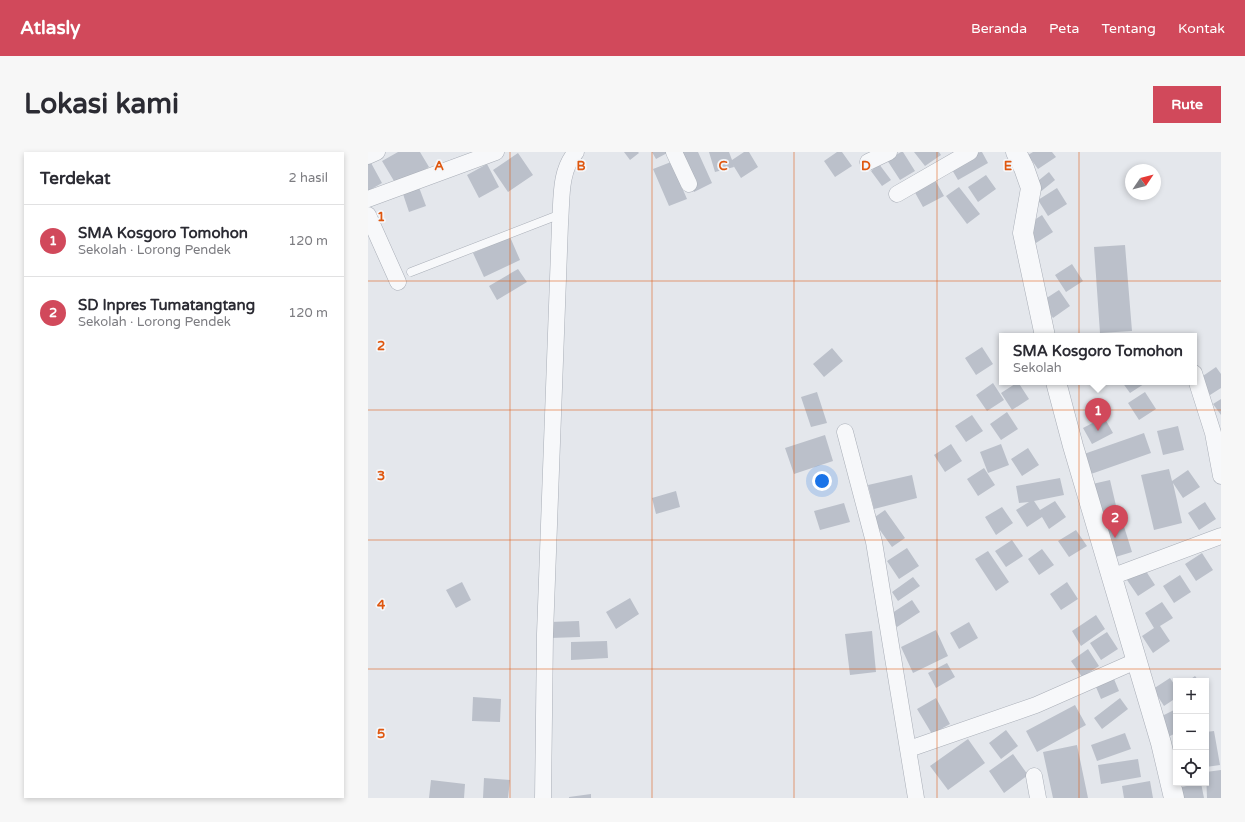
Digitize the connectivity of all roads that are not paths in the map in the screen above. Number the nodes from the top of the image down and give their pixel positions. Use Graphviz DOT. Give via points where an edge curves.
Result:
graph roads {
  1 [pos="377,152"];
  2 [pos="496,152"];
  3 [pos="576,152"];
  4 [pos="674,152"];
  5 [pos="889,152"];
  6 [pos="970,152"];
  7 [pos="1016,152"];
  8 [pos="368,156"];
  9 [pos="868,162"];
  10 [pos="689,184"];
  11 [pos="896,194"];
  12 [pos="368,199"];
  13 [pos="561,214"];
  14 [pos="368,215"];
  15 [pos="410,272"];
  16 [pos="398,282"];
  17 [pos="1044,333"];
  18 [pos="1197,382"];
  19 [pos="1057,385"];
  20 [pos="845,432"];
  21 [pos="1221,476"];
  22 [pos="1221,536"];
  23 [pos="1111,577"];
  24 [pos="1136,661"];
  25 [pos="909,749"];
  26 [pos="1034,776"];
  27 [pos="543,798"];
  28 [pos="916,798"];
  29 [pos="1038,798"];
  30 [pos="1174,798"];
  1 -- 8 [label="street"];
  2 -- 12 [label="street"];
  3 -- 13 [label="street" via="564,174"];
  4 -- 10 [label="street"];
  5 -- 9 [label="street"];
  6 -- 11 [label="street"];
  7 -- 17 [label="street" via="1031,188 1023,234"];
  13 -- 15 [label="lane"];
  13 -- 27 [label="street" via="544,634"];
  14 -- 16 [label="street"];
  18 -- 21 [label="street" via="1213,433"];
  19 -- 23 [label="street"];
  20 -- 25 [label="street" via="874,542"];
  22 -- 23 [label="street"];
  23 -- 24 [label="street"];
  24 -- 25 [label="street" via="1036,705"];
  24 -- 30 [label="street" via="1161,742"];
  25 -- 28 [label="street"];
  26 -- 29 [label="street"];
}
